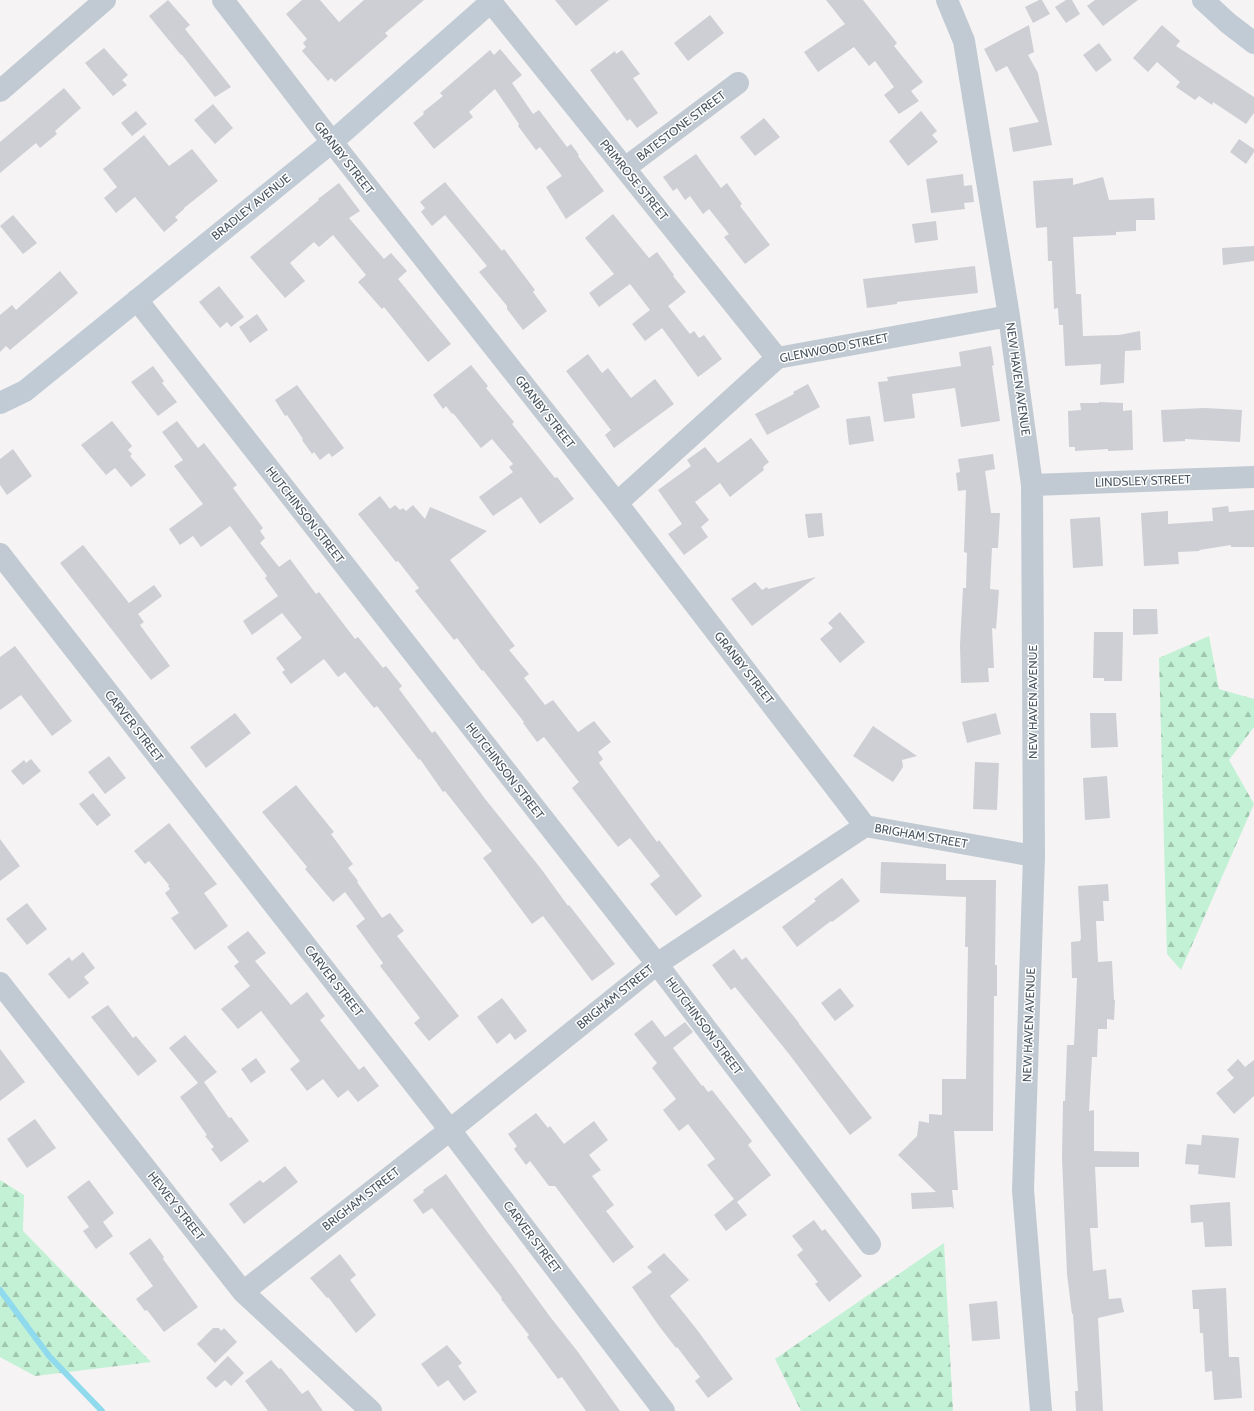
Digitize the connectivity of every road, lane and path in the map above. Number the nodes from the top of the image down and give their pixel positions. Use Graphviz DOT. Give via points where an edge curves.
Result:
graph roads {
  1 [pos="105,0"];
  2 [pos="222,0"];
  3 [pos="947,0"];
  4 [pos="1203,0"];
  5 [pos="492,1"];
  6 [pos="1254,43"];
  7 [pos="738,83"];
  8 [pos="0,91"];
  9 [pos="332,142"];
  10 [pos="625,168"];
  11 [pos="137,300"];
  12 [pos="1009,316"];
  13 [pos="778,358"];
  14 [pos="0,403"];
  15 [pos="1254,477"];
  16 [pos="1032,485"];
  17 [pos="617,503"];
  18 [pos="0,554"];
  19 [pos="865,826"];
  20 [pos="1034,856"];
  21 [pos="657,964"];
  22 [pos="0,983"];
  23 [pos="450,1130"];
  24 [pos="870,1244"];
  25 [pos="243,1292"];
  26 [pos="371,1411"];
  27 [pos="664,1411"];
  28 [pos="1041,1411"];
  1 -- 8 [label="street"];
  2 -- 9 [label="street, GRANBY STREET"];
  3 -- 12 [label="street, NEW HAVEN AVENUE" via="964,41"];
  4 -- 6 [label="street"];
  5 -- 9 [label="street, BRADLEY AVENUE"];
  5 -- 10 [label="street, PRIMROSE STREET"];
  7 -- 10 [label="street, BATESTONE STREET"];
  9 -- 11 [label="street, BRADLEY AVENUE"];
  9 -- 17 [label="street, GRANBY STREET"];
  10 -- 13 [label="street, PRIMROSE STREET"];
  11 -- 14 [label="street, BRADLEY AVENUE" via="25,391"];
  11 -- 21 [label="street, HUTCHINSON STREET"];
  12 -- 13 [label="street, GLENWOOD STREET"];
  12 -- 16 [label="street, NEW HAVEN AVENUE"];
  13 -- 17 [label="street, GLENWOOD STREET"];
  15 -- 16 [label="street, LINDSLEY STREET"];
  16 -- 20 [label="street, NEW HAVEN AVENUE"];
  17 -- 19 [label="street, GRANBY STREET"];
  18 -- 23 [label="street, CARVER STREET"];
  19 -- 20 [label="street, BRIGHAM STREET"];
  19 -- 21 [label="street, BRIGHAM STREET"];
  20 -- 28 [label="street, NEW HAVEN AVENUE" via="1023,1190"];
  21 -- 23 [label="street, BRIGHAM STREET"];
  21 -- 24 [label="street, HUTCHINSON STREET"];
  22 -- 25 [label="street, HEWEY STREET"];
  23 -- 25 [label="street, BRIGHAM STREET"];
  23 -- 27 [label="street, CARVER STREET"];
  25 -- 26 [label="street, HEWEY STREET"];
}
